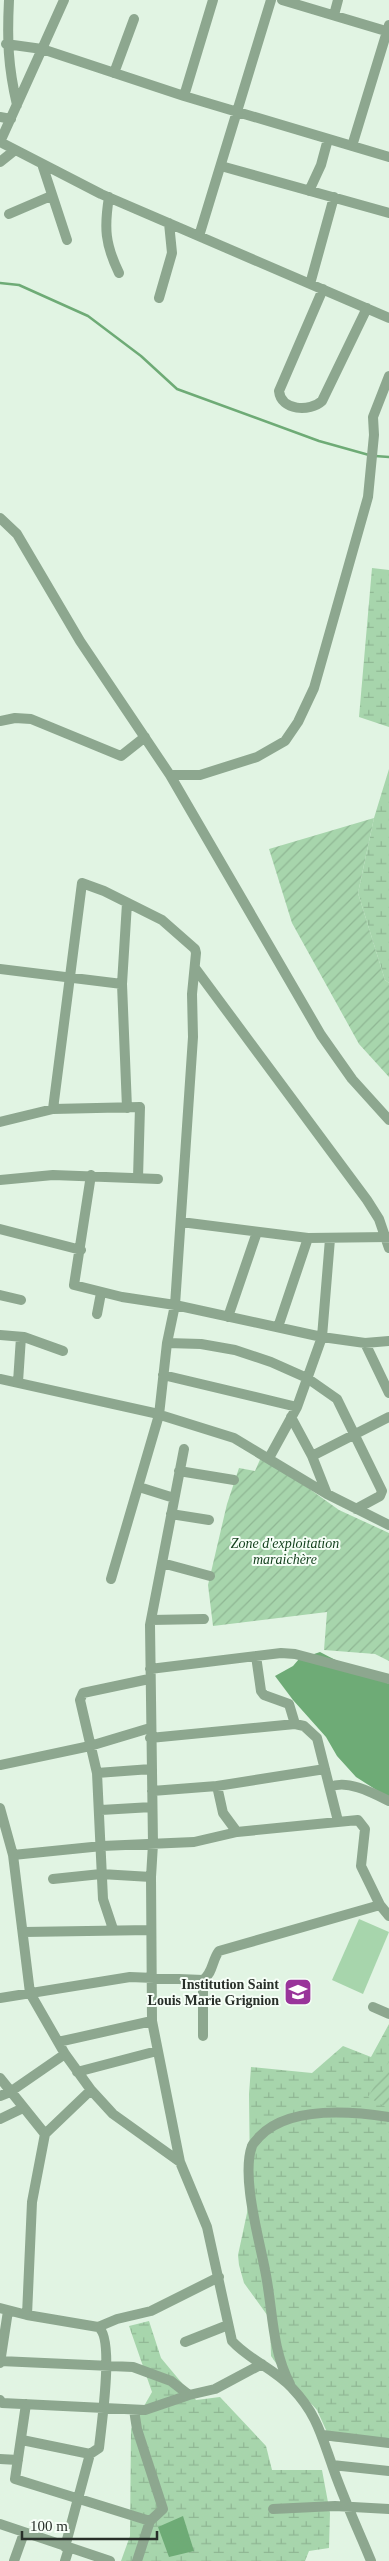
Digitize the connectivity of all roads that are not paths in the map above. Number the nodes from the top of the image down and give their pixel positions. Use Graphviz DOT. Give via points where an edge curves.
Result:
graph roads {
  1 [pos="9,0"];
  2 [pos="64,0"];
  3 [pos="213,0"];
  4 [pos="271,0"];
  5 [pos="282,0"];
  6 [pos="338,0"];
  7 [pos="334,15"];
  8 [pos="134,19"];
  9 [pos="388,29"];
  10 [pos="4,41"];
  11 [pos="42,49"];
  12 [pos="114,72"];
  13 [pos="184,96"];
  14 [pos="17,104"];
  15 [pos="237,112"];
  16 [pos="0,117"];
  17 [pos="11,119"];
  18 [pos="328,138"];
  19 [pos="352,146"];
  20 [pos="15,150"];
  21 [pos="389,157"];
  22 [pos="0,162"];
  23 [pos="42,164"];
  24 [pos="220,166"];
  25 [pos="309,190"];
  26 [pos="51,196"];
  27 [pos="109,197"];
  28 [pos="334,197"];
  29 [pos="389,212"];
  30 [pos="10,214"];
  31 [pos="169,223"];
  32 [pos="199,236"];
  33 [pos="67,240"];
  34 [pos="119,273"];
  35 [pos="310,284"];
  36 [pos="323,289"];
  37 [pos="159,298"];
  38 [pos="367,308"];
  39 [pos="389,318"];
  40 [pos="389,376"];
  41 [pos="0,518"];
  42 [pos="0,721"];
  43 [pos="145,738"];
  44 [pos="170,775"];
  45 [pos="127,903"];
  46 [pos="195,968"];
  47 [pos="0,969"];
  48 [pos="70,978"];
  49 [pos="122,984"];
  50 [pos="126,1108"];
  51 [pos="53,1109"];
  52 [pos="389,1120"];
  53 [pos="0,1122"];
  54 [pos="91,1175"];
  55 [pos="138,1178"];
  56 [pos="158,1179"];
  57 [pos="0,1180"];
  58 [pos="181,1222"];
  59 [pos="0,1228"];
  60 [pos="257,1232"];
  61 [pos="388,1237"];
  62 [pos="308,1238"];
  63 [pos="330,1239"];
  64 [pos="389,1248"];
  65 [pos="80,1250"];
  66 [pos="101,1293"];
  67 [pos="0,1295"];
  68 [pos="21,1300"];
  69 [pos="175,1305"];
  70 [pos="97,1314"];
  71 [pos="228,1317"];
  72 [pos="278,1327"];
  73 [pos="0,1335"];
  74 [pos="21,1336"];
  75 [pos="322,1337"];
  76 [pos="389,1341"];
  77 [pos="168,1343"];
  78 [pos="365,1343"];
  79 [pos="63,1351"];
  80 [pos="163,1375"];
  81 [pos="307,1378"];
  82 [pos="0,1379"];
  83 [pos="18,1382"];
  84 [pos="389,1393"];
  85 [pos="297,1407"];
  86 [pos="159,1415"];
  87 [pos="291,1417"];
  88 [pos="389,1417"];
  89 [pos="354,1436"];
  90 [pos="184,1449"];
  91 [pos="312,1456"];
  92 [pos="269,1458"];
  93 [pos="179,1471"];
  94 [pos="234,1480"];
  95 [pos="139,1487"];
  96 [pos="327,1494"];
  97 [pos="174,1498"];
  98 [pos="356,1509"];
  99 [pos="171,1514"];
  100 [pos="209,1520"];
  101 [pos="389,1525"];
  102 [pos="162,1563"];
  103 [pos="210,1576"];
  104 [pos="111,1579"];
  105 [pos="204,1619"];
  106 [pos="151,1620"];
  107 [pos="256,1656"];
  108 [pos="150,1674"];
  109 [pos="389,1679"];
  110 [pos="295,1724"];
  111 [pos="150,1733"];
  112 [pos="90,1746"];
  113 [pos="0,1765"];
  114 [pos="151,1768"];
  115 [pos="325,1769"];
  116 [pos="97,1773"];
  117 [pos="217,1786"];
  118 [pos="330,1787"];
  119 [pos="152,1791"];
  120 [pos="389,1800"];
  121 [pos="152,1807"];
  122 [pos="0,1808"];
  123 [pos="100,1810"];
  124 [pos="338,1821"];
  125 [pos="237,1832"];
  126 [pos="3,1833"];
  127 [pos="153,1844"];
  128 [pos="102,1846"];
  129 [pos="13,1855"];
  130 [pos="101,1874"];
  131 [pos="151,1877"];
  132 [pos="53,1879"];
  133 [pos="380,1905"];
  134 [pos="389,1916"];
  135 [pos="114,1929"];
  136 [pos="151,1930"];
  137 [pos="24,1932"];
  138 [pos="152,1979"];
  139 [pos="203,1980"];
  140 [pos="30,1993"];
  141 [pos="0,1998"];
  142 [pos="373,2007"];
  143 [pos="389,2014"];
  144 [pos="152,2021"];
  145 [pos="203,2036"];
  146 [pos="58,2042"];
  147 [pos="157,2051"];
  148 [pos="65,2054"];
  149 [pos="77,2072"];
  150 [pos="0,2078"];
  151 [pos="91,2090"];
  152 [pos="5,2094"];
  153 [pos="23,2108"];
  154 [pos="389,2117"];
  155 [pos="0,2119"];
  156 [pos="45,2134"];
  157 [pos="180,2162"];
  158 [pos="219,2277"];
  159 [pos="4,2310"];
  160 [pos="27,2315"];
  161 [pos="228,2325"];
  162 [pos="98,2327"];
  163 [pos="185,2342"];
  164 [pos="0,2362"];
  165 [pos="262,2364"];
  166 [pos="106,2367"];
  167 [pos="292,2387"];
  168 [pos="189,2394"];
  169 [pos="0,2400"];
  170 [pos="26,2404"];
  171 [pos="104,2407"];
  172 [pos="134,2410"];
  173 [pos="323,2435"];
  174 [pos="22,2440"];
  175 [pos="389,2443"];
  176 [pos="90,2454"];
  177 [pos="0,2459"];
  178 [pos="18,2460"];
  179 [pos="332,2465"];
  180 [pos="389,2471"];
  181 [pos="80,2498"];
  182 [pos="350,2508"];
  183 [pos="273,2509"];
  184 [pos="389,2509"];
  185 [pos="150,2521"];
  186 [pos="0,2524"];
  187 [pos="24,2532"];
  188 [pos="67,2548"];
  189 [pos="14,2561"];
  190 [pos="65,2561"];
  191 [pos="110,2561"];
  192 [pos="137,2561"];
  193 [pos="371,2561"];
  1 -- 10 [label="street"];
  2 -- 11 [label="street"];
  3 -- 13 [label="street"];
  4 -- 15 [label="street"];
  5 -- 7 [label="street"];
  6 -- 7 [label="street"];
  7 -- 9 [label="street"];
  8 -- 12 [label="street"];
  9 -- 19 [label="street"];
  10 -- 11 [label="street"];
  10 -- 14 [label="street"];
  11 -- 12 [label="street"];
  11 -- 14 [label="street"];
  12 -- 13 [label="street"];
  13 -- 15 [label="street"];
  14 -- 17 [label="street"];
  15 -- 18 [label="street"];
  15 -- 24 [label="street"];
  16 -- 17 [label="street"];
  17 -- 20 [label="street" via="0,142"];
  18 -- 19 [label="street"];
  18 -- 25 [label="street" via="321,166"];
  19 -- 21 [label="street"];
  20 -- 22 [label="street"];
  20 -- 23 [label="street"];
  23 -- 26 [label="street"];
  23 -- 27 [label="street"];
  24 -- 25 [label="street"];
  24 -- 32 [label="street"];
  25 -- 28 [label="street"];
  26 -- 30 [label="street"];
  26 -- 33 [label="street"];
  27 -- 31 [label="street"];
  27 -- 34 [label="street" via="106,243"];
  28 -- 29 [label="street"];
  28 -- 35 [label="street"];
  31 -- 32 [label="street"];
  31 -- 37 [label="street" via="172,253"];
  32 -- 35 [label="street"];
  35 -- 36 [label="street"];
  36 -- 38 [label="street"];
  36 -- 38 [label="street" via="279,391 285,403 298,408 312,407 322,401"];
  38 -- 39 [label="street"];
  40 -- 44 [label="street" via="373,417 368,497 314,688 298,722 284,741 257,757 200,775"];
  41 -- 43 [label="street" via="17,534 80,641"];
  42 -- 43 [label="street" via="32,719 121,756"];
  43 -- 44 [label="street"];
  44 -- 52 [label="street" via="321,1035 352,1079"];
  45 -- 46 [label="street" via="162,920 194,949"];
  45 -- 48 [label="street" via="82,883"];
  45 -- 49 [label="street"];
  46 -- 58 [label="street"];
  46 -- 61 [label="street" via="367,1200"];
  47 -- 48 [label="street"];
  48 -- 49 [label="street"];
  48 -- 51 [label="street"];
  49 -- 50 [label="street"];
  50 -- 51 [label="street"];
  50 -- 55 [label="street" via="140,1108"];
  51 -- 53 [label="street"];
  54 -- 55 [label="street"];
  54 -- 57 [label="street"];
  54 -- 65 [label="street"];
  55 -- 56 [label="street"];
  58 -- 60 [label="street"];
  58 -- 69 [label="street"];
  59 -- 65 [label="street"];
  60 -- 62 [label="street"];
  60 -- 71 [label="street"];
  61 -- 63 [label="street"];
  61 -- 64 [label="street"];
  62 -- 63 [label="street"];
  62 -- 72 [label="street"];
  63 -- 75 [label="street"];
  65 -- 66 [label="street" via="74,1284"];
  66 -- 69 [label="street"];
  66 -- 70 [label="street"];
  67 -- 68 [label="street"];
  69 -- 71 [label="street"];
  69 -- 77 [label="street"];
  71 -- 72 [label="street"];
  72 -- 75 [label="street"];
  73 -- 74 [label="street"];
  74 -- 79 [label="street"];
  74 -- 83 [label="street"];
  75 -- 78 [label="street"];
  75 -- 81 [label="street"];
  76 -- 78 [label="street"];
  77 -- 80 [label="street"];
  77 -- 81 [label="street" via="202,1344 235,1350"];
  78 -- 84 [label="street"];
  80 -- 85 [label="street"];
  80 -- 86 [label="street"];
  81 -- 85 [label="street"];
  81 -- 89 [label="street" via="337,1400"];
  82 -- 83 [label="street"];
  83 -- 86 [label="street"];
  85 -- 87 [label="street"];
  86 -- 92 [label="street" via="234,1438"];
  86 -- 95 [label="street"];
  87 -- 91 [label="street"];
  87 -- 92 [label="street"];
  88 -- 89 [label="street"];
  89 -- 91 [label="street"];
  89 -- 98 [label="street" via="382,1490 380,1496"];
  90 -- 93 [label="street"];
  91 -- 96 [label="street"];
  92 -- 96 [label="street"];
  93 -- 94 [label="street"];
  93 -- 97 [label="street"];
  95 -- 97 [label="street"];
  95 -- 104 [label="street"];
  96 -- 98 [label="street"];
  97 -- 99 [label="street"];
  98 -- 101 [label="street"];
  99 -- 100 [label="street"];
  99 -- 102 [label="street"];
  102 -- 103 [label="street"];
  102 -- 106 [label="street"];
  105 -- 106 [label="street"];
  106 -- 108 [label="street"];
  107 -- 108 [label="street"];
  107 -- 109 [label="street" via="295,1654"];
  107 -- 110 [label="street" via="261,1691 289,1704"];
  108 -- 111 [label="street"];
  108 -- 112 [label="street" via="83,1693 80,1700"];
  110 -- 111 [label="street"];
  110 -- 115 [label="street" via="304,1726 317,1738"];
  111 -- 112 [label="street"];
  111 -- 114 [label="street"];
  112 -- 113 [label="street"];
  112 -- 116 [label="street"];
  114 -- 116 [label="street"];
  114 -- 119 [label="street"];
  115 -- 117 [label="street"];
  115 -- 118 [label="street"];
  116 -- 123 [label="street"];
  117 -- 119 [label="street"];
  117 -- 125 [label="street" via="223,1813"];
  118 -- 120 [label="street" via="335,1784 352,1787"];
  118 -- 124 [label="street"];
  119 -- 121 [label="street"];
  121 -- 123 [label="street"];
  121 -- 127 [label="street"];
  122 -- 126 [label="street"];
  123 -- 128 [label="street"];
  124 -- 125 [label="street"];
  124 -- 133 [label="street" via="358,1820 365,1829 361,1866"];
  125 -- 127 [label="street" via="194,1842"];
  126 -- 129 [label="street"];
  127 -- 128 [label="street"];
  127 -- 131 [label="street"];
  128 -- 129 [label="street"];
  128 -- 130 [label="street"];
  129 -- 137 [label="street"];
  130 -- 131 [label="street"];
  130 -- 132 [label="street"];
  130 -- 135 [label="street" via="103,1899"];
  131 -- 136 [label="street"];
  133 -- 134 [label="street"];
  133 -- 139 [label="street" via="220,1951"];
  135 -- 136 [label="street"];
  135 -- 137 [label="street"];
  136 -- 138 [label="street"];
  137 -- 140 [label="street"];
  138 -- 139 [label="street"];
  138 -- 140 [label="street" via="130,1978"];
  138 -- 144 [label="street"];
  139 -- 145 [label="street"];
  140 -- 141 [label="street"];
  140 -- 146 [label="street"];
  142 -- 143 [label="street"];
  144 -- 146 [label="street"];
  144 -- 147 [label="street"];
  146 -- 148 [label="street"];
  147 -- 149 [label="street"];
  147 -- 157 [label="street"];
  148 -- 149 [label="street"];
  148 -- 152 [label="street"];
  149 -- 151 [label="street"];
  150 -- 152 [label="street"];
  151 -- 156 [label="street"];
  151 -- 157 [label="street" via="113,2114"];
  152 -- 153 [label="street"];
  153 -- 155 [label="street"];
  153 -- 156 [label="street"];
  154 -- 167 [label="street" via="319,2114 291,2118 270,2128 252,2145 248,2179 251,2205 270,2294 278,2357"];
  156 -- 160 [label="street" via="32,2202"];
  157 -- 158 [label="street" via="207,2227"];
  158 -- 161 [label="street"];
  158 -- 162 [label="street" via="151,2311 117,2318"];
  159 -- 160 [label="street"];
  159 -- 164 [label="street"];
  160 -- 162 [label="street"];
  161 -- 163 [label="street"];
  161 -- 165 [label="street" via="232,2341"];
  162 -- 166 [label="street" via="106,2337"];
  164 -- 166 [label="street"];
  165 -- 167 [label="street"];
  165 -- 168 [label="street" via="215,2389"];
  166 -- 168 [label="street" via="133,2367 171,2380"];
  166 -- 171 [label="street"];
  167 -- 173 [label="street"];
  168 -- 172 [label="street" via="161,2406"];
  169 -- 170 [label="street"];
  170 -- 171 [label="street"];
  170 -- 174 [label="street"];
  171 -- 172 [label="street"];
  171 -- 176 [label="street" via="99,2448"];
  172 -- 185 [label="street" via="163,2510"];
  173 -- 175 [label="street"];
  173 -- 179 [label="street"];
  174 -- 176 [label="street"];
  174 -- 178 [label="street"];
  176 -- 181 [label="street"];
  177 -- 178 [label="street"];
  178 -- 181 [label="street" via="15,2479"];
  179 -- 180 [label="street"];
  179 -- 182 [label="street"];
  181 -- 185 [label="street"];
  181 -- 188 [label="street"];
  182 -- 183 [label="street"];
  182 -- 184 [label="street"];
  182 -- 193 [label="street"];
  185 -- 192 [label="street"];
  186 -- 187 [label="street"];
  187 -- 188 [label="street"];
  187 -- 189 [label="street"];
  188 -- 190 [label="street"];
  188 -- 191 [label="street"];
}
